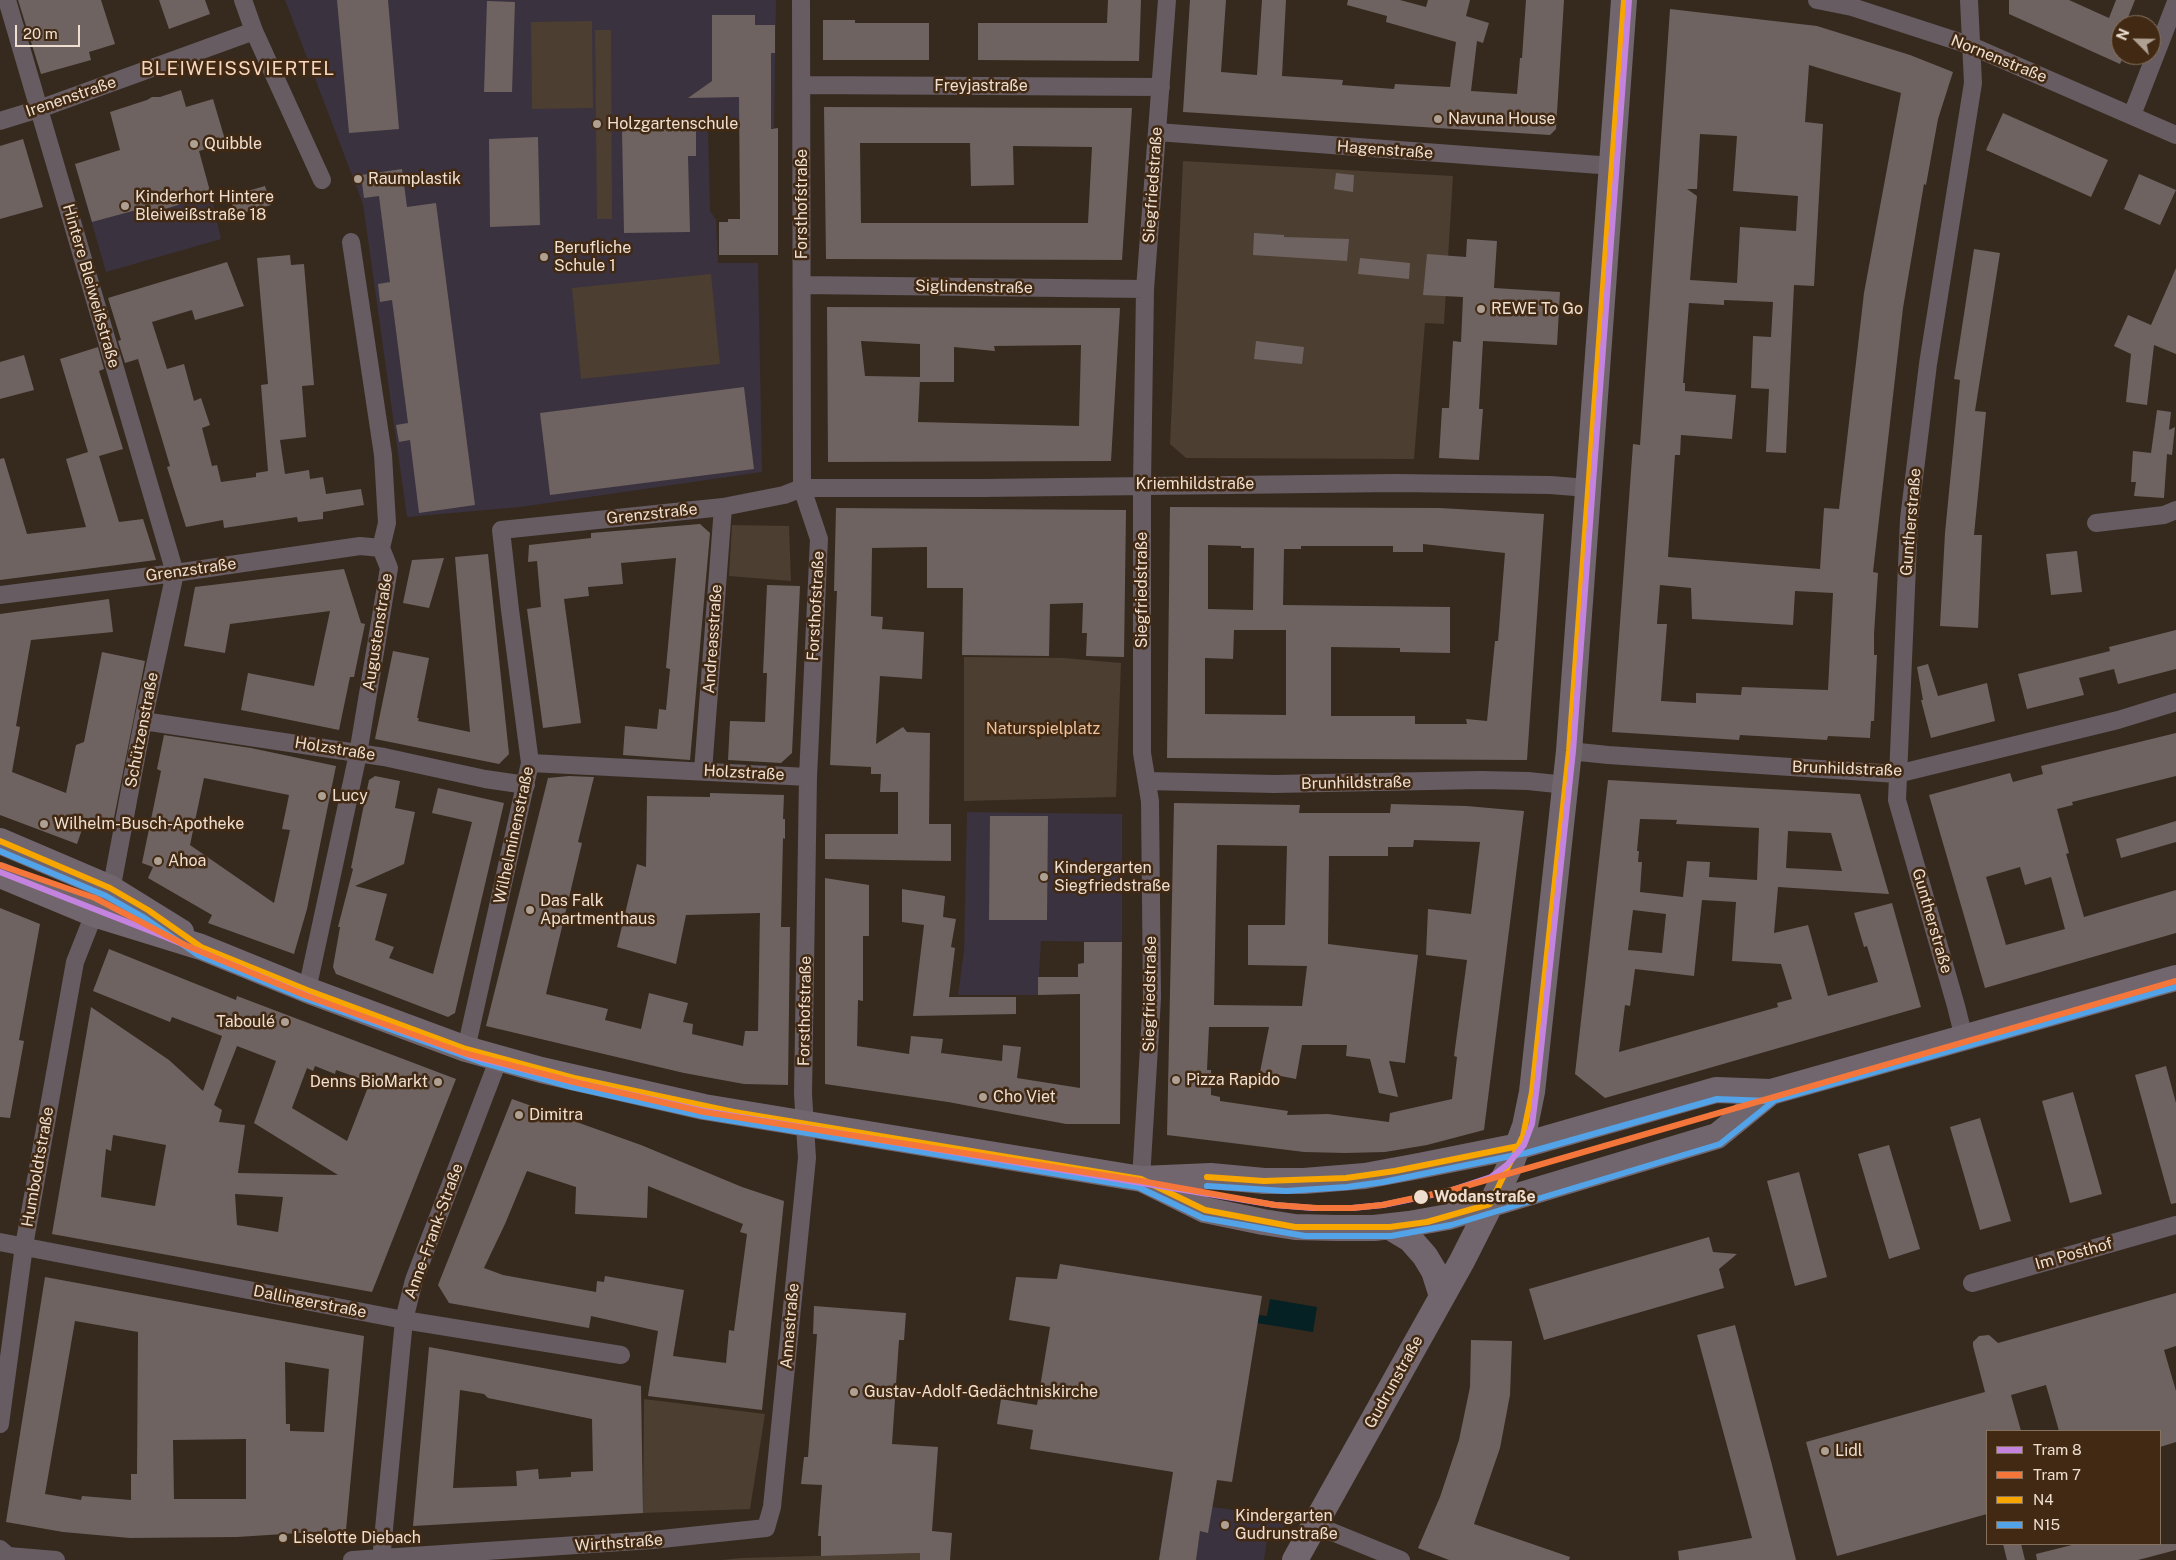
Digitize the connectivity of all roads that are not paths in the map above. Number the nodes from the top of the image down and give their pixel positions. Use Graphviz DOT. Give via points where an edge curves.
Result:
graph roads {
  1 [pos="7,0"];
  2 [pos="243,0"];
  3 [pos="801,0"];
  4 [pos="1167,0"];
  5 [pos="1624,0"];
  6 [pos="1817,0"];
  7 [pos="1969,0"];
  8 [pos="2176,2"];
  9 [pos="254,31"];
  10 [pos="1969,45"];
  11 [pos="802,84"];
  12 [pos="1161,87"];
  13 [pos="39,109"];
  14 [pos="2132,115"];
  15 [pos="0,121"];
  16 [pos="1157,132"];
  17 [pos="2176,135"];
  18 [pos="1613,166"];
  19 [pos="322,180"];
  20 [pos="351,242"];
  21 [pos="802,285"];
  22 [pos="1145,289"];
  23 [pos="1142,485"];
  24 [pos="802,488"];
  25 [pos="1588,488"];
  26 [pos="722,506"];
  27 [pos="2176,510"];
  28 [pos="2096,523"];
  29 [pos="501,530"];
  30 [pos="381,548"];
  31 [pos="175,573"];
  32 [pos="0,595"];
  33 [pos="2176,702"];
  34 [pos="143,721"];
  35 [pos="1569,751"];
  36 [pos="358,754"];
  37 [pos="530,763"];
  38 [pos="703,771"];
  39 [pos="1897,774"];
  40 [pos="808,777"];
  41 [pos="1147,781"];
  42 [pos="526,785"];
  43 [pos="1566,785"];
  44 [pos="0,841"];
  45 [pos="0,875"];
  46 [pos="110,888"];
  47 [pos="94,914"];
  48 [pos="201,947"];
  49 [pos="2176,978"];
  50 [pos="307,990"];
  51 [pos="1964,1038"];
  52 [pos="466,1049"];
  53 [pos="499,1058"];
  54 [pos="1772,1092"];
  55 [pos="806,1124"];
  56 [pos="1519,1146"];
  57 [pos="1141,1179"];
  58 [pos="1490,1204"];
  59 [pos="2176,1225"];
  60 [pos="1390,1226"];
  61 [pos="0,1242"];
  62 [pos="24,1246"];
  63 [pos="1972,1283"];
  64 [pos="1442,1296"];
  65 [pos="404,1320"];
  66 [pos="621,1355"];
  67 [pos="0,1424"];
  68 [pos="1315,1525"];
  69 [pos="766,1528"];
  70 [pos="0,1549"];
  71 [pos="381,1559"];
  72 [pos="56,1560"];
  73 [pos="352,1560"];
  74 [pos="1296,1560"];
  75 [pos="1401,1560"];
  1 -- 13 [label="street, Hintere Bleiweißstraße"];
  2 -- 9 [label="street"];
  3 -- 11 [label="street, Forsthofstraße"];
  4 -- 12 [label="street, Siegfriedstraße"];
  5 -- 18 [label="main road"];
  6 -- 10 [label="street, Nornenstraße" via="1852,7"];
  7 -- 10 [label="street, Guntherstraße"];
  8 -- 14 [label="street"];
  9 -- 13 [label="street, Irenenstraße"];
  9 -- 19 [label="street"];
  10 -- 14 [label="street, Nornenstraße"];
  10 -- 39 [label="street, Guntherstraße" via="1973,83 1928,364 1910,519"];
  11 -- 12 [label="street, Freyjastraße"];
  11 -- 21 [label="street, Forsthofstraße"];
  12 -- 16 [label="street, Siegfriedstraße"];
  13 -- 15 [label="street, Irenenstraße"];
  13 -- 31 [label="street, Hintere Bleiweißstraße"];
  14 -- 17 [label="street, Nornenstraße"];
  16 -- 18 [label="street, Hagenstraße"];
  16 -- 22 [label="street, Siegfriedstraße"];
  18 -- 25 [label="main road"];
  20 -- 30 [label="street, Augustenstraße" via="382,455 387,523"];
  21 -- 22 [label="street, Siglindenstraße"];
  21 -- 24 [label="street, Forsthofstraße"];
  22 -- 23 [label="street, Siegfriedstraße"];
  23 -- 24 [label="street, Kriemhildstraße"];
  23 -- 25 [label="street, Kriemhildstraße" via="1395,483"];
  23 -- 41 [label="street, Siegfriedstraße" via="1142,753"];
  24 -- 26 [label="street, Grenzstraße" via="784,495"];
  24 -- 40 [label="street, Forsthofstraße" via="819,540"];
  25 -- 35 [label="main road"];
  26 -- 29 [label="street, Grenzstraße"];
  26 -- 38 [label="street, Andreasstraße"];
  27 -- 28 [label="street" via="2164,515"];
  29 -- 37 [label="street, Wilhelminenstraße"];
  30 -- 31 [label="street, Grenzstraße" via="360,546"];
  30 -- 36 [label="street, Augustenstraße" via="389,568"];
  31 -- 32 [label="street, Grenzstraße"];
  31 -- 34 [label="street, Schützenstraße"];
  33 -- 39 [label="street, Brunhildstraße" via="2118,720"];
  34 -- 36 [label="street, Holzstraße"];
  34 -- 46 [label="street, Schützenstraße"];
  35 -- 39 [label="street, Brunhildstraße"];
  35 -- 43 [label="main road"];
  36 -- 42 [label="street, Holzstraße"];
  36 -- 50 [label="street, Augustenstraße"];
  37 -- 38 [label="street, Holzstraße"];
  37 -- 42 [label="street, Wilhelminenstraße"];
  38 -- 40 [label="street, Holzstraße"];
  39 -- 51 [label="street, Guntherstraße" via="1897,800"];
  40 -- 55 [label="street, Forsthofstraße" via="803,1094"];
  41 -- 43 [label="street, Brunhildstraße" via="1274,784 1481,780"];
  41 -- 57 [label="street, Siegfriedstraße" via="1150,801 1152,998"];
  42 -- 52 [label="street, Wilhelminenstraße"];
  43 -- 56 [label="main road" via="1532,1092"];
  44 -- 46 [label="main road"];
  45 -- 47 [label="main road"];
  46 -- 48 [label="main road"];
  47 -- 48 [label="main road"];
  47 -- 62 [label="street, Humboldtstraße" via="75,962"];
  48 -- 50 [label="main road"];
  49 -- 51 [label="main road"];
  50 -- 52 [label="main road"];
  51 -- 54 [label="main road"];
  52 -- 53 [label="main road"];
  53 -- 55 [label="main road" via="704,1107"];
  53 -- 65 [label="street, Anne-Frank-Straße" via="414,1280"];
  54 -- 56 [label="main road" via="1716,1090"];
  54 -- 58 [label="main road" via="1717,1136"];
  55 -- 57 [label="main road"];
  55 -- 69 [label="street, Annastraße" via="807,1158 782,1413 772,1507"];
  56 -- 57 [label="main road" via="1338,1179 1286,1182 1211,1176"];
  56 -- 58 [label="main road"];
  57 -- 60 [label="main road" via="1205,1210 1256,1220 1306,1227"];
  58 -- 60 [label="main road" via="1427,1222"];
  58 -- 64 [label="main road, Gudrunstraße"];
  59 -- 63 [label="street, Im Posthof"];
  60 -- 64 [label="main road" via="1425,1256"];
  61 -- 62 [label="street, Dallingerstraße"];
  62 -- 65 [label="street, Dallingerstraße"];
  62 -- 67 [label="street, Humboldtstraße"];
  64 -- 68 [label="main road, Gudrunstraße"];
  65 -- 66 [label="street, Dallingerstraße"];
  65 -- 71 [label="street, Anne-Frank-Straße"];
  68 -- 74 [label="main road, Gudrunstraße"];
  68 -- 75 [label="street"];
  69 -- 71 [label="street, Wirthstraße" via="652,1540"];
  70 -- 72 [label="street" via="8,1556"];
  71 -- 73 [label="street, Wirthstraße"];
}
